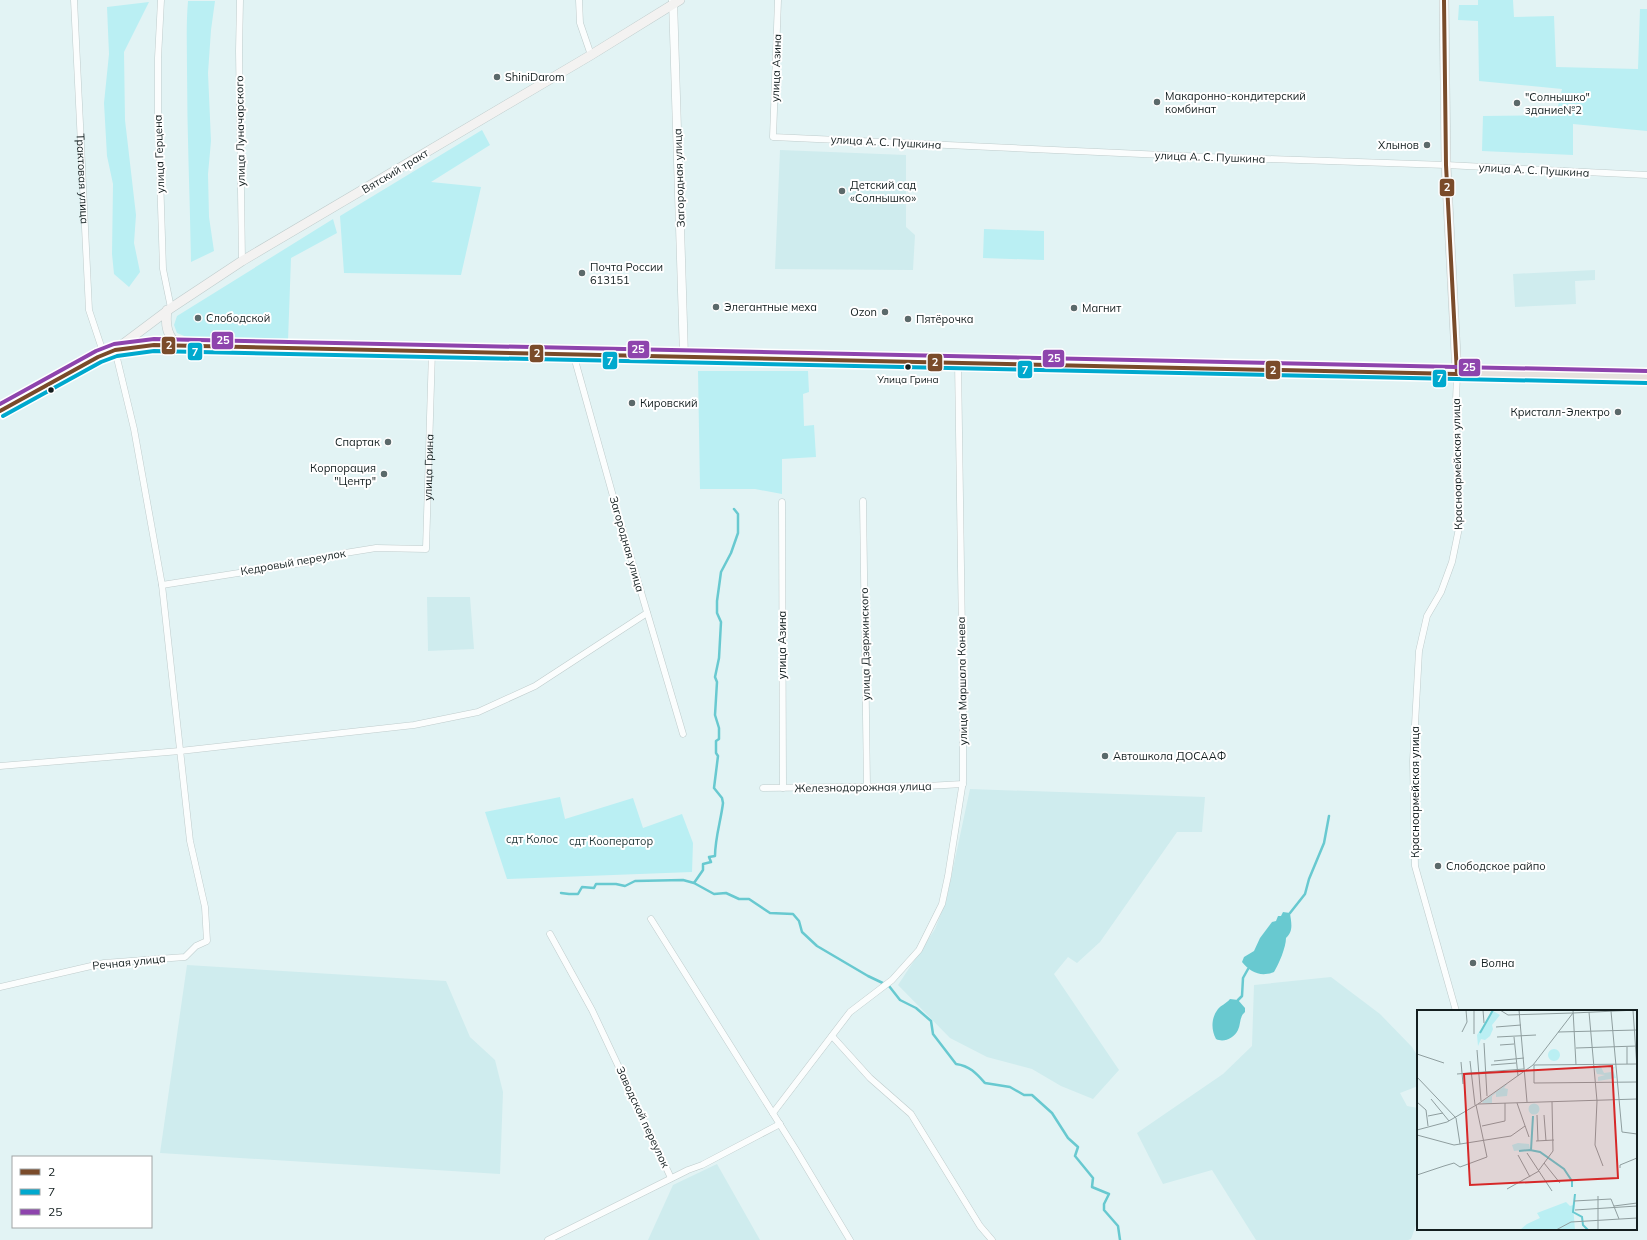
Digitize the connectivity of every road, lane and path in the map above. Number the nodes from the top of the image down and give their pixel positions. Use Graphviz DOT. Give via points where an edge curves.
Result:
graph roads {
  1 [pos="74,0"];
  2 [pos="161,0"];
  3 [pos="240,0"];
  4 [pos="579,0"];
  5 [pos="778,0"];
  6 [pos="1444,0"];
  7 [pos="676,1"];
  8 [pos="591,54"];
  9 [pos="773,137"];
  10 [pos="1446,165"];
  11 [pos="1647,175"];
  12 [pos="242,261"];
  13 [pos="169,309"];
  14 [pos="179,346"];
  15 [pos="115,350"];
  16 [pos="432,351"];
  17 [pos="572,353"];
  18 [pos="104,355"];
  19 [pos="684,356"];
  20 [pos="958,362"];
  21 [pos="1457,374"];
  22 [pos="1647,377"];
  23 [pos="0,411"];
  24 [pos="863,501"];
  25 [pos="782,502"];
  26 [pos="426,549"];
  27 [pos="162,585"];
  28 [pos="648,613"];
  29 [pos="683,734"];
  30 [pos="180,751"];
  31 [pos="0,766"];
  32 [pos="962,784"];
  33 [pos="867,787"];
  34 [pos="763,788"];
  35 [pos="783,788"];
  36 [pos="651,919"];
  37 [pos="550,934"];
  38 [pos="0,987"];
  39 [pos="1456,1010"];
  40 [pos="832,1036"];
  41 [pos="773,1113"];
  42 [pos="780,1124"];
  43 [pos="671,1178"];
  44 [pos="548,1240"];
  45 [pos="850,1240"];
  46 [pos="992,1240"];
  1 -- 18 [label="street, Трактовая улица" via="89,310"];
  2 -- 13 [label="street, улица Герцена" via="158,112 162,269"];
  3 -- 12 [label="street, улица Луначарского"];
  4 -- 8 [label="street" via="580,23"];
  5 -- 9 [label="street, улица Азина"];
  6 -- 10 [label="main road, Красноармейская улица"];
  7 -- 8 [label="main road, Вятский тракт"];
  7 -- 19 [label="street, Загородная улица"];
  8 -- 12 [label="main road, Вятский тракт"];
  9 -- 10 [label="street, улица А. С. Пушкина"];
  10 -- 11 [label="street, улица А. С. Пушкина"];
  10 -- 21 [label="main road, Красноармейская улица"];
  12 -- 13 [label="main road, Вятский тракт"];
  13 -- 14 [label="main road" via="166,318 167,331"];
  13 -- 15 [label="main road, Вятский тракт"];
  14 -- 15 [label="highway" via="154,345"];
  14 -- 16 [label="highway"];
  15 -- 18 [label="highway"];
  15 -- 27 [label="street" via="134,429"];
  16 -- 17 [label="highway"];
  16 -- 26 [label="street, улица Грина"];
  17 -- 19 [label="highway"];
  17 -- 28 [label="street, Загородная улица"];
  18 -- 23 [label="highway"];
  19 -- 20 [label="highway"];
  20 -- 21 [label="highway"];
  20 -- 32 [label="street, улица Маршала Конева"];
  21 -- 22 [label="highway"];
  21 -- 39 [label="street, Красноармейская улица" via="1459,528 1452,562 1441,592 1427,616 1421,644 1413,761 1415,866"];
  24 -- 33 [label="street, улица Дзержинского"];
  25 -- 35 [label="street, улица Азина"];
  26 -- 27 [label="street, Кедровый переулок" via="376,548 308,562"];
  27 -- 30 [label="street"];
  28 -- 29 [label="street, Загородная улица"];
  28 -- 30 [label="street" via="535,686 478,712 414,725"];
  30 -- 31 [label="street"];
  30 -- 38 [label="street, Речная улица" via="190,841 204,907 207,941 196,946 185,957 104,963"];
  32 -- 33 [label="street, Железнодорожная улица"];
  32 -- 40 [label="street, улица Маршала Конева" via="942,904 919,950 886,984 850,1012"];
  33 -- 35 [label="street, Железнодорожная улица"];
  34 -- 35 [label="street, Железнодорожная улица"];
  36 -- 41 [label="street"];
  37 -- 43 [label="street, Заводской переулок" via="592,1010"];
  40 -- 41 [label="street, улица Маршала Конева"];
  40 -- 46 [label="street" via="870,1078 911,1114 980,1226"];
  41 -- 42 [label="street"];
  42 -- 43 [label="street" via="702,1165"];
  42 -- 45 [label="street"];
  43 -- 44 [label="street, Заводской переулок"];
}
